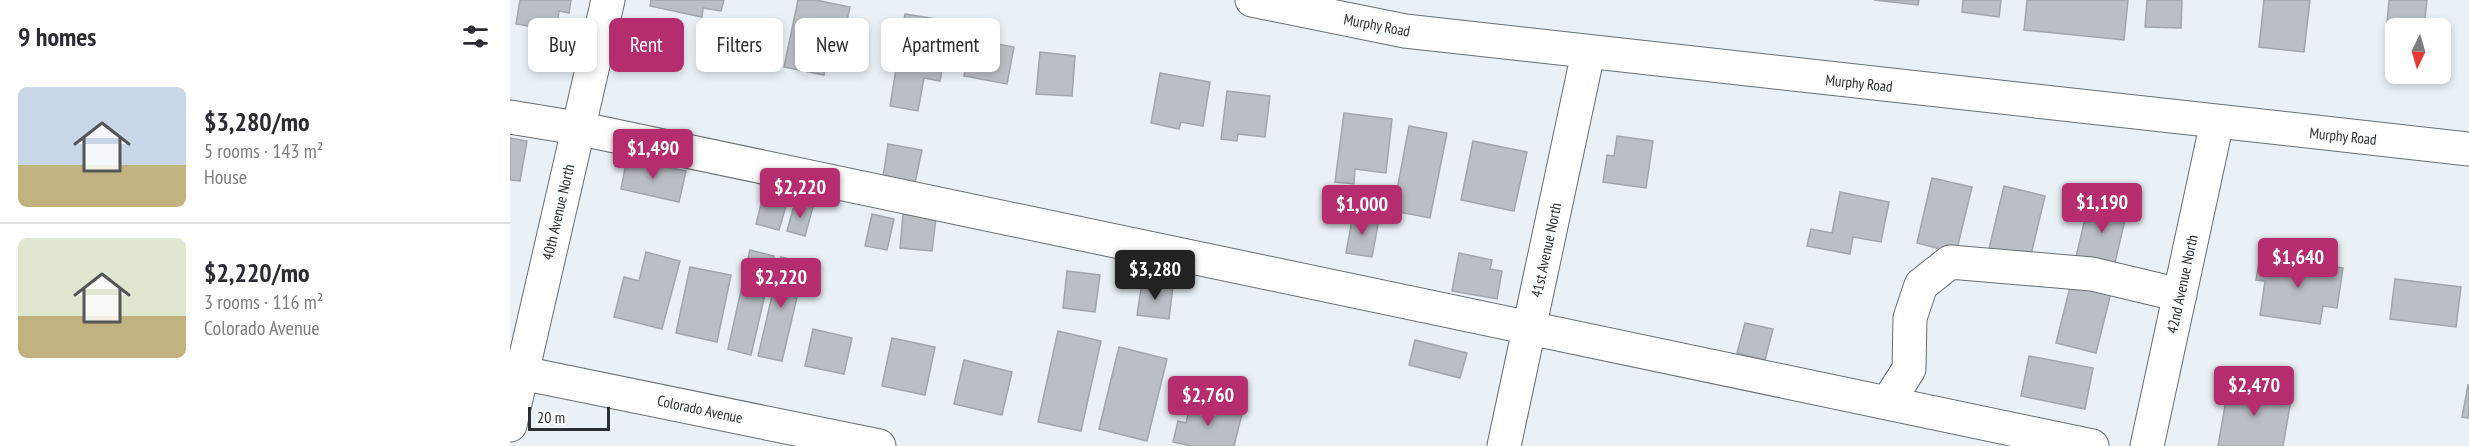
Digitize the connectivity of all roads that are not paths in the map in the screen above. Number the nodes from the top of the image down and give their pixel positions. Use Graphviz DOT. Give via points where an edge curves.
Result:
graph roads {
  1 [pos="608,0"];
  2 [pos="1252,0"];
  3 [pos="1587,53"];
  4 [pos="510,117"];
  5 [pos="2217,122"];
  6 [pos="578,128"];
  7 [pos="2469,149"];
  8 [pos="2180,295"];
  9 [pos="1530,326"];
  10 [pos="522,373"];
  11 [pos="1888,402"];
  12 [pos="510,425"];
  13 [pos="879,446"];
  14 [pos="1504,446"];
  15 [pos="2092,446"];
  16 [pos="2147,446"];
  1 -- 6 [label="street, 40th Avenue North"];
  2 -- 3 [label="street, Murphy Road" via="1405,31"];
  3 -- 5 [label="street, Murphy Road"];
  3 -- 9 [label="street, 41st Avenue North"];
  4 -- 6 [label="street"];
  5 -- 7 [label="street, Murphy Road"];
  5 -- 8 [label="street, 42nd Avenue North"];
  6 -- 9 [label="street"];
  6 -- 10 [label="street, 40th Avenue North"];
  8 -- 11 [label="street" via="2092,274 1950,262 1921,285 1910,318 1908,369"];
  8 -- 16 [label="street, 42nd Avenue North"];
  9 -- 11 [label="street"];
  9 -- 14 [label="street, 41st Avenue North"];
  10 -- 12 [label="street, 40th Avenue North"];
  10 -- 13 [label="street, Colorado Avenue"];
  11 -- 15 [label="street"];
}
